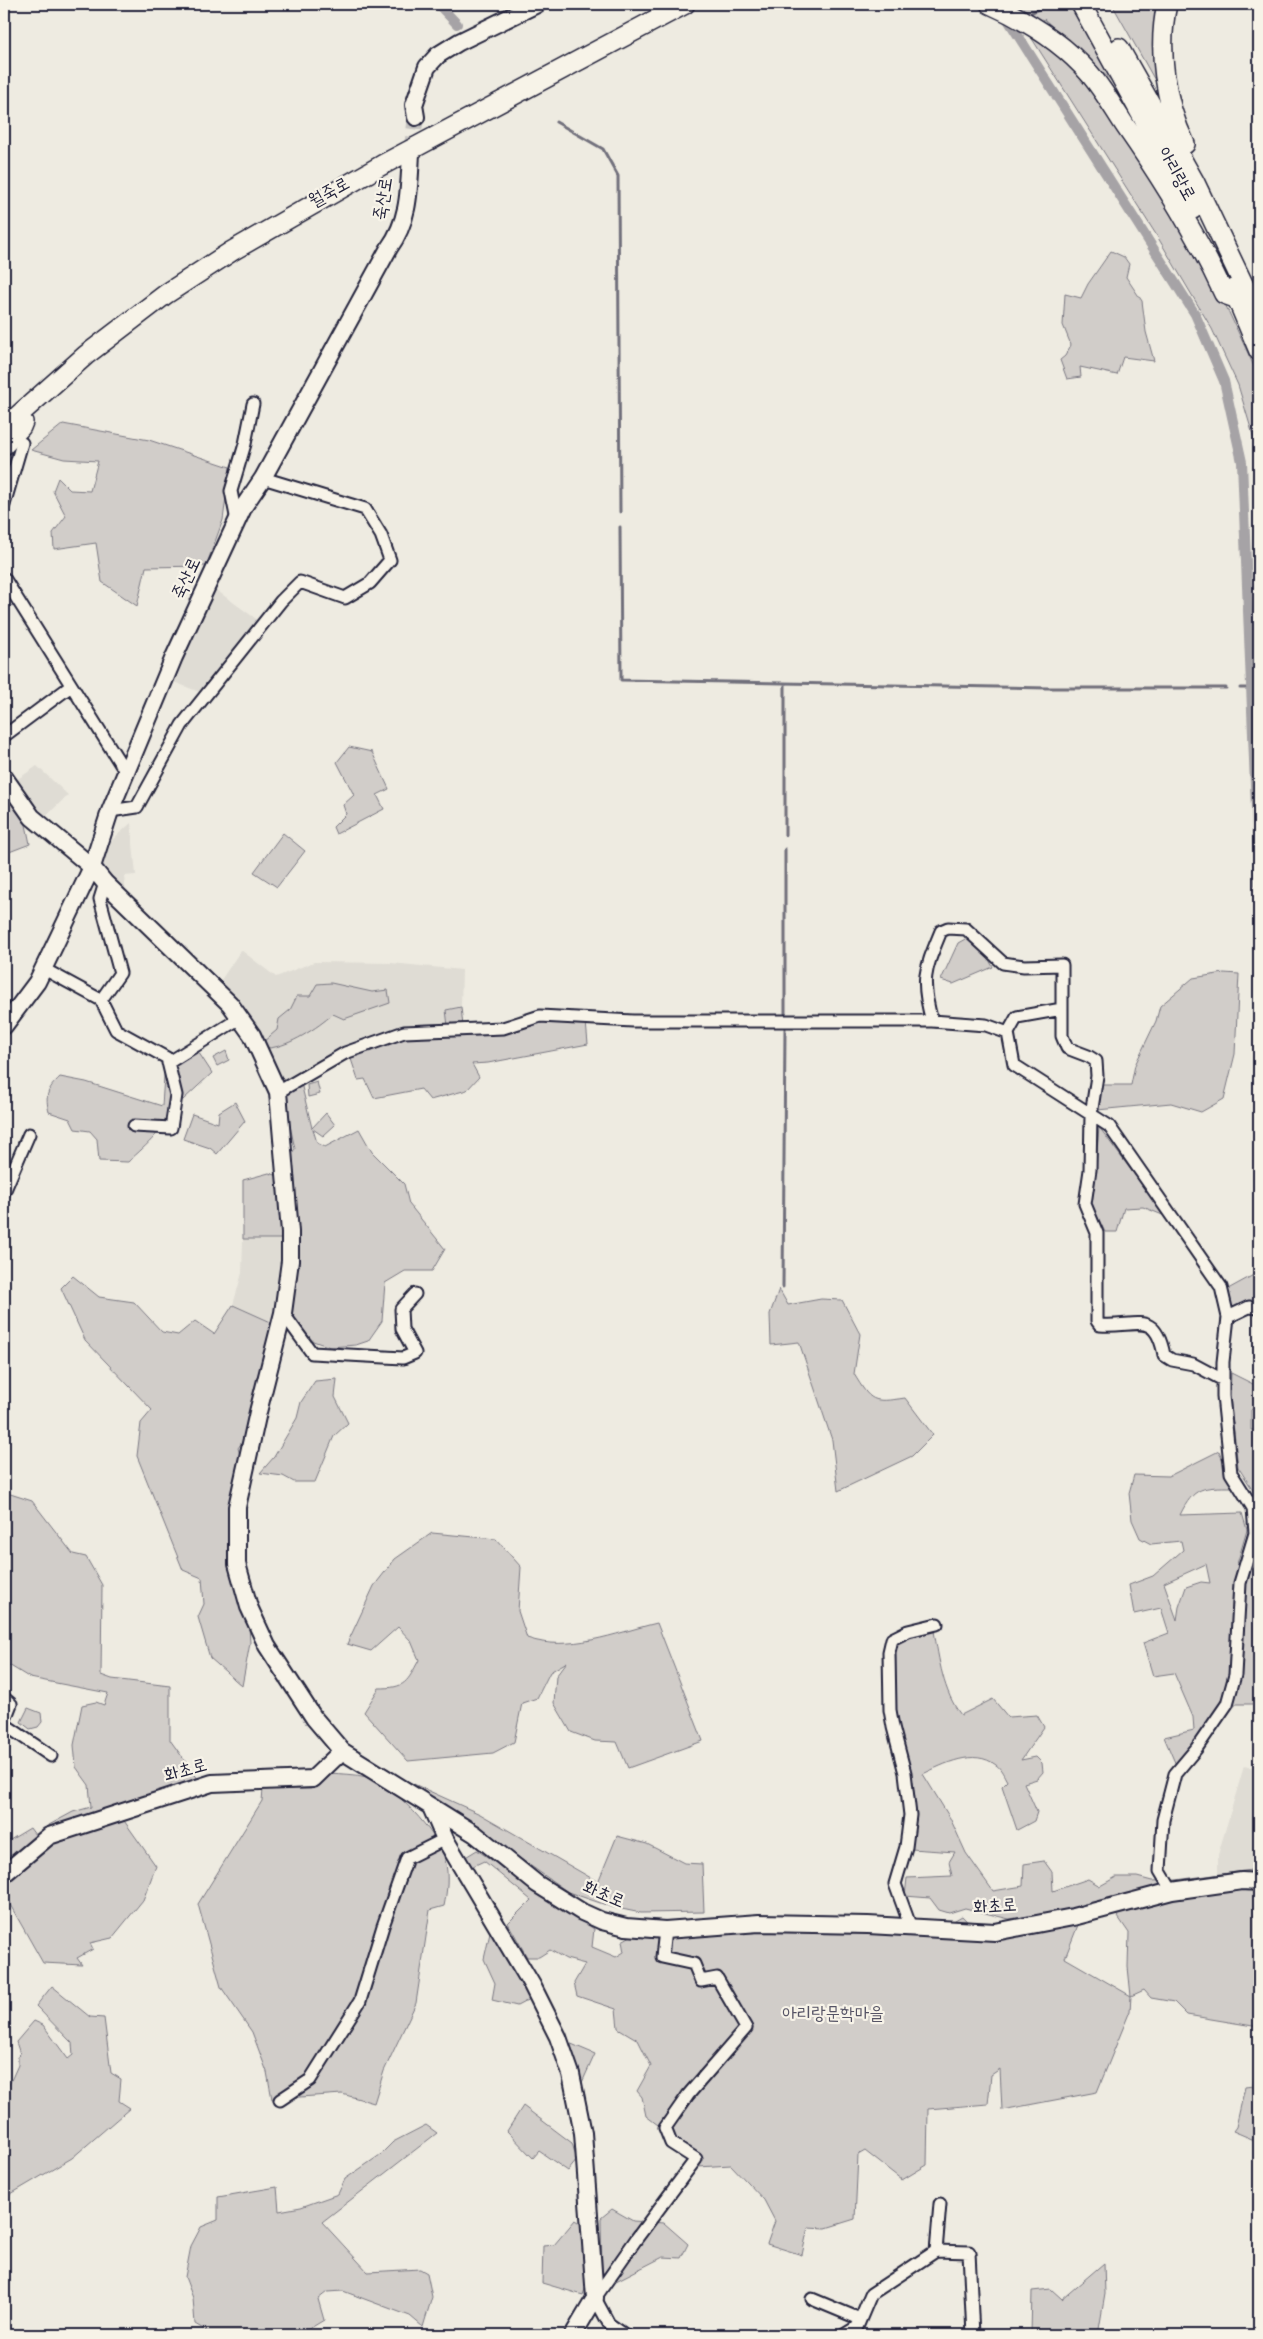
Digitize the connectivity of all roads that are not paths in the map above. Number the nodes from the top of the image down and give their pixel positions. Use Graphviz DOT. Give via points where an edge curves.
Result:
graph roads {
  1 [pos="537,4"];
  2 [pos="661,4"];
  3 [pos="685,4"];
  4 [pos="990,4"];
  5 [pos="1081,4"];
  6 [pos="1094,4"];
  7 [pos="1167,4"];
  8 [pos="416,116"];
  9 [pos="411,153"];
  10 [pos="1195,183"];
  11 [pos="1238,299"];
  12 [pos="1259,317"];
  13 [pos="1259,351"];
  14 [pos="30,404"];
  15 [pos="253,404"];
  16 [pos="4,411"];
  17 [pos="4,428"];
  18 [pos="13,444"];
  19 [pos="263,478"];
  20 [pos="4,505"];
  21 [pos="237,521"];
  22 [pos="4,578"];
  23 [pos="71,686"];
  24 [pos="4,736"];
  25 [pos="125,771"];
  26 [pos="4,777"];
  27 [pos="110,811"];
  28 [pos="92,868"];
  29 [pos="105,883"];
  30 [pos="44,969"];
  31 [pos="101,1000"];
  32 [pos="1062,1010"];
  33 [pos="240,1018"];
  34 [pos="932,1021"];
  35 [pos="4,1026"];
  36 [pos="1008,1033"];
  37 [pos="168,1063"];
  38 [pos="278,1092"];
  39 [pos="1091,1114"];
  40 [pos="134,1126"];
  41 [pos="29,1134"];
  42 [pos="4,1192"];
  43 [pos="415,1294"];
  44 [pos="1259,1308"];
  45 [pos="283,1313"];
  46 [pos="1228,1317"];
  47 [pos="1223,1380"];
  48 [pos="937,1624"];
  49 [pos="4,1698"];
  50 [pos="4,1723"];
  51 [pos="342,1751"];
  52 [pos="51,1756"];
  53 [pos="431,1807"];
  54 [pos="445,1839"];
  55 [pos="4,1874"];
  56 [pos="1259,1882"];
  57 [pos="1172,1891"];
  58 [pos="911,1928"];
  59 [pos="665,1930"];
  60 [pos="280,2100"];
  61 [pos="940,2204"];
  62 [pos="936,2251"];
  63 [pos="595,2298"];
  64 [pos="812,2299"];
  65 [pos="860,2319"];
  66 [pos="573,2335"];
  67 [pos="625,2335"];
  68 [pos="844,2335"];
  69 [pos="973,2335"];
  1 -- 8 [label="street" via="438,55 428,67 414,105"];
  2 -- 16 [label="main road, 월죽로" via="377,154 205,254 147,293 84,342"];
  3 -- 14 [label="main road, 월죽로" via="382,165 232,251 166,294"];
  4 -- 11 [label="main road" via="1019,17 1089,73 1180,210 1205,252 1224,294"];
  5 -- 11 [label="main road, 아리랑로" via="1201,223"];
  6 -- 10 [label="main road, 아리랑로"];
  7 -- 10 [label="main road" via="1163,65 1177,127 1196,167"];
  9 -- 19 [label="street, 죽산로" via="408,201 400,233"];
  10 -- 12 [label="main road, 아리랑로"];
  11 -- 13 [label="main road, 아리랑로"];
  14 -- 17 [label="main road, 월죽로"];
  14 -- 18 [label="main road"];
  15 -- 21 [label="street" via="231,491"];
  18 -- 20 [label="street"];
  19 -- 21 [label="street, 죽산로"];
  19 -- 27 [label="street" via="364,509 381,535 390,560 370,583 345,598 300,582 281,601 182,725 137,807"];
  21 -- 25 [label="street, 죽산로"];
  22 -- 23 [label="street"];
  23 -- 24 [label="street"];
  23 -- 25 [label="street"];
  25 -- 27 [label="street, 죽산로"];
  26 -- 28 [label="street" via="32,817"];
  27 -- 28 [label="street, 죽산로"];
  28 -- 29 [label="street"];
  28 -- 30 [label="street, 죽산로"];
  29 -- 31 [label="street" via="100,899 120,973"];
  29 -- 33 [label="street" via="230,1004"];
  30 -- 31 [label="street"];
  30 -- 35 [label="street, 죽산로"];
  31 -- 37 [label="street" via="116,1030 167,1058"];
  32 -- 34 [label="street" via="1062,965 1003,963 966,929 948,928 941,930 926,966 926,1001"];
  32 -- 36 [label="street" via="1017,1017"];
  32 -- 39 [label="street" via="1062,1036 1067,1048 1096,1061"];
  33 -- 37 [label="street"];
  33 -- 38 [label="street" via="252,1035"];
  34 -- 36 [label="street" via="986,1025"];
  34 -- 38 [label="street" via="633,1021 540,1016 503,1028 404,1032 345,1053"];
  36 -- 39 [label="street" via="1014,1065"];
  37 -- 40 [label="street" via="176,1095 171,1128"];
  38 -- 45 [label="street" via="290,1232 290,1262"];
  39 -- 46 [label="street" via="1109,1126 1221,1287"];
  39 -- 47 [label="street" via="1085,1204 1097,1233 1097,1321 1100,1326 1135,1323 1152,1326 1160,1337 1164,1355 1193,1364"];
  41 -- 42 [label="street"];
  43 -- 45 [label="street" via="401,1309 402,1329 415,1353 403,1358 312,1353"];
  44 -- 46 [label="street" via="1249,1307"];
  45 -- 51 [label="street" via="237,1507 236,1564 249,1607 267,1646 314,1718"];
  46 -- 47 [label="street"];
  47 -- 57 [label="street" via="1232,1473 1253,1508 1255,1533 1240,1583 1235,1675 1227,1704 1175,1774 1163,1820 1160,1871"];
  48 -- 58 [label="street" via="908,1631 892,1639 889,1652 892,1719 905,1773 910,1815 906,1847 895,1884"];
  49 -- 50 [label="street" via="11,1704"];
  50 -- 52 [label="street"];
  51 -- 53 [label="street, 화초로"];
  51 -- 55 [label="street, 화초로" via="313,1779 212,1783 49,1836"];
  53 -- 54 [label="street"];
  53 -- 59 [label="street, 화초로" via="474,1834 537,1884 582,1912 626,1927"];
  54 -- 60 [label="street" via="407,1858 360,2002 310,2080"];
  54 -- 63 [label="street" via="532,1986 558,2037 571,2074 583,2133"];
  56 -- 57 [label="street, 화초로" via="1242,1881"];
  57 -- 58 [label="street, 화초로" via="1073,1917 995,1932"];
  58 -- 59 [label="street, 화초로" via="759,1923"];
  59 -- 63 [label="street" via="662,1956 694,1964 701,1981 717,1978 746,2028 688,2095 665,2128 671,2143 696,2159"];
  61 -- 62 [label="street"];
  62 -- 65 [label="street" via="871,2294"];
  62 -- 69 [label="street" via="969,2252"];
  63 -- 66 [label="street"];
  63 -- 67 [label="street" via="609,2324"];
  64 -- 65 [label="street"];
  65 -- 68 [label="street" via="857,2327"];
}
